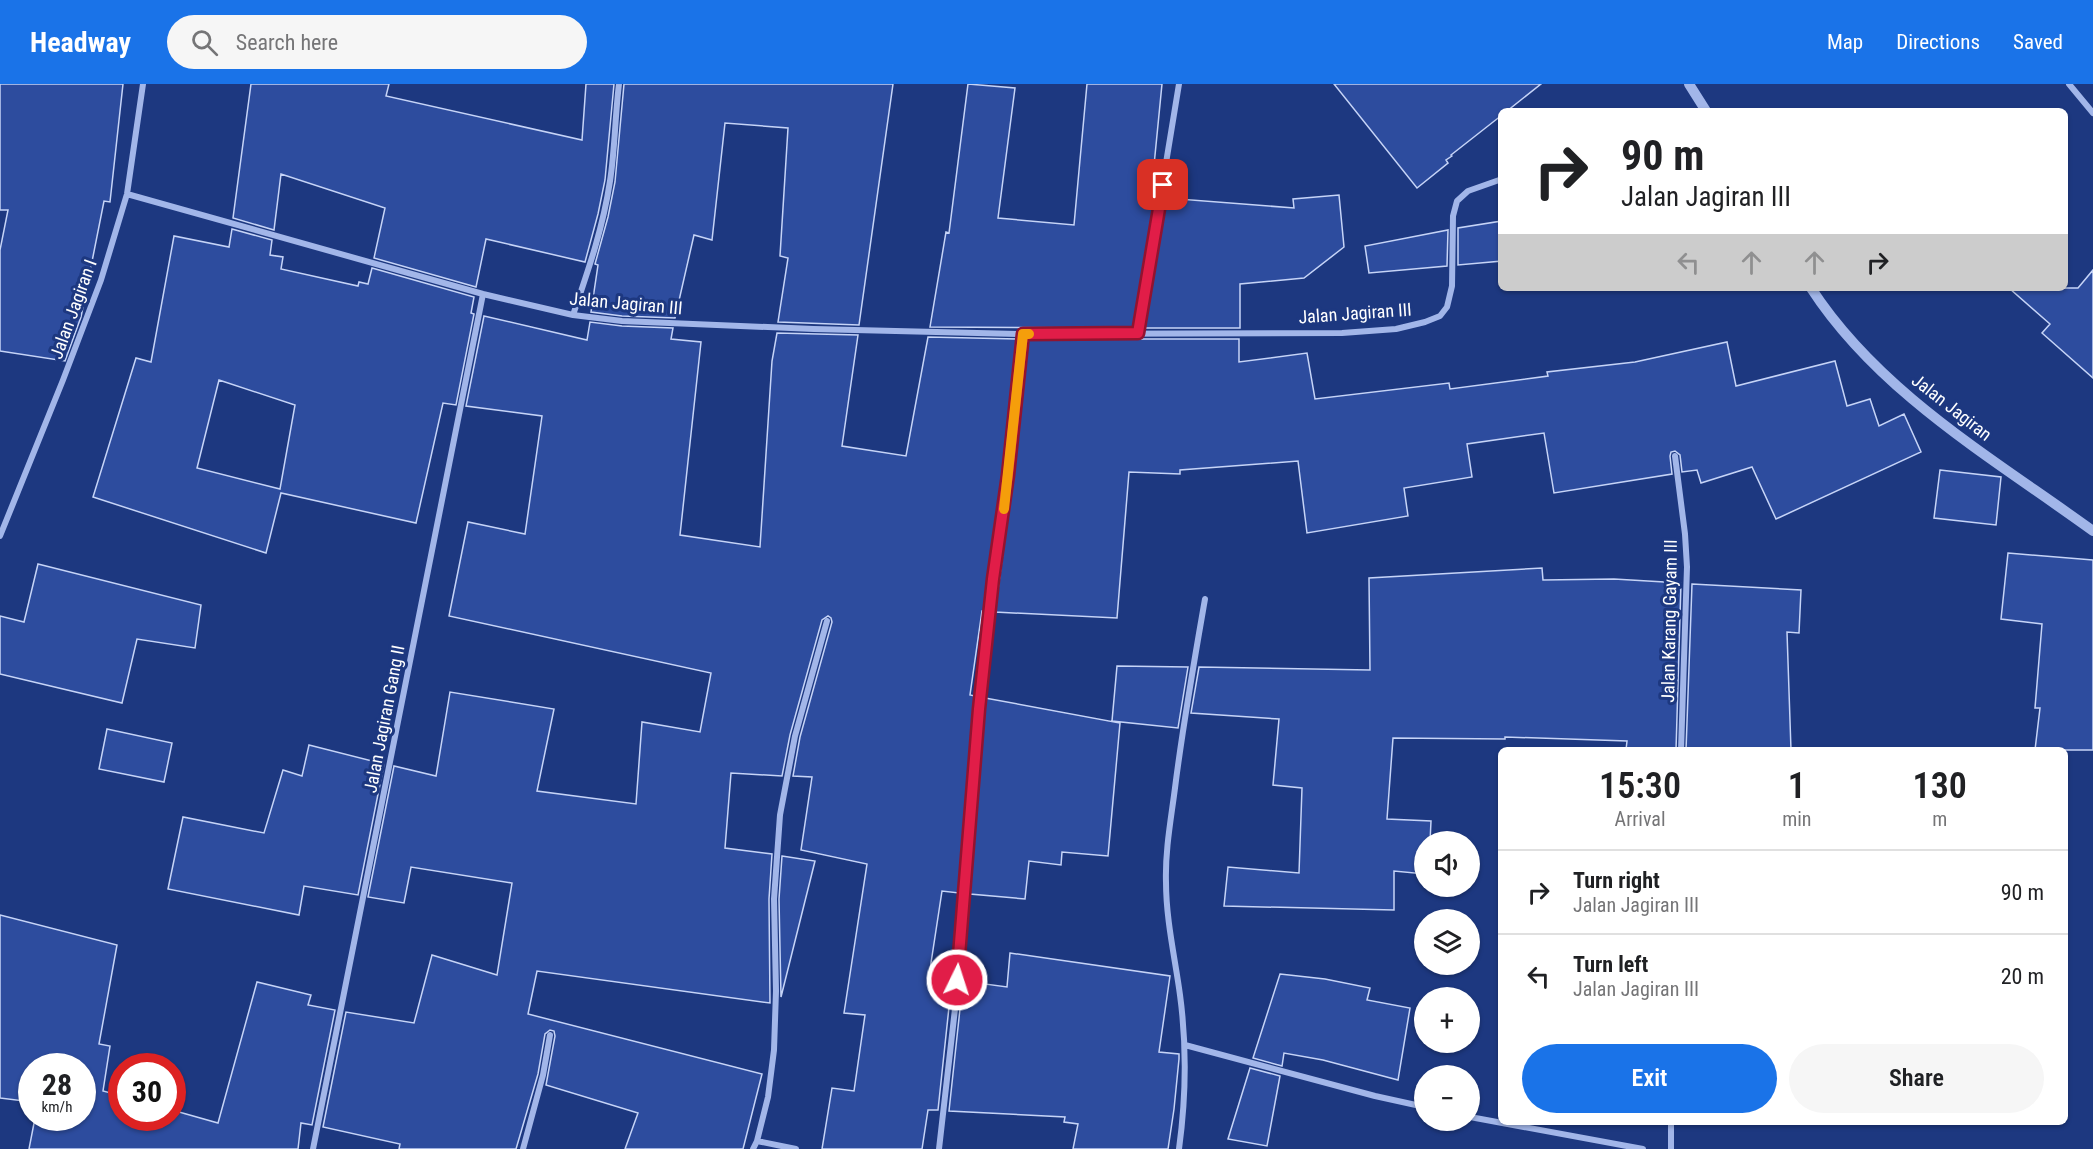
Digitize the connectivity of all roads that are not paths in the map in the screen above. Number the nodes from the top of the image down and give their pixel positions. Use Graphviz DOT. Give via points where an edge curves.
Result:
graph roads {
  1 [pos="143,84"];
  2 [pos="618,84"];
  3 [pos="1179,84"];
  4 [pos="1689,84"];
  5 [pos="2069,84"];
  6 [pos="1704,108"];
  7 [pos="2093,113"];
  8 [pos="1498,180"];
  9 [pos="127,194"];
  10 [pos="1812,291"];
  11 [pos="483,294"];
  12 [pos="573,315"];
  13 [pos="1138,333"];
  14 [pos="1023,334"];
  15 [pos="1675,456"];
  16 [pos="2093,531"];
  17 [pos="0,536"];
  18 [pos="1205,599"];
  19 [pos="826,621"];
  20 [pos="1681,747"];
  21 [pos="550,1035"];
  22 [pos="1185,1045"];
  23 [pos="1414,1105"];
  24 [pos="1480,1119"];
  25 [pos="1498,1122"];
  26 [pos="1513,1125"];
  27 [pos="1671,1125"];
  28 [pos="757,1141"];
  29 [pos="313,1149"];
  30 [pos="523,1149"];
  31 [pos="753,1149"];
  32 [pos="796,1149"];
  33 [pos="939,1149"];
  34 [pos="1179,1149"];
  35 [pos="1643,1149"];
  36 [pos="1671,1149"];
  1 -- 9 [label="street, Jalan Jagiran I"];
  2 -- 12 [label="street" via="603,220"];
  3 -- 13 [label="street"];
  4 -- 6 [label="street"];
  5 -- 7 [label="street"];
  8 -- 13 [label="street, Jalan Jagiran III" via="1468,191 1457,201 1450,298 1440,316 1396,328 1342,333"];
  9 -- 11 [label="street, Jalan Jagiran III"];
  9 -- 17 [label="street, Jalan Jagiran I" via="63,380"];
  10 -- 16 [label="street, Jalan Jagiran" via="1855,344 1937,419"];
  11 -- 12 [label="street, Jalan Jagiran III"];
  11 -- 29 [label="street, Jalan Jagiran Gang II"];
  12 -- 14 [label="street, Jalan Jagiran III" via="680,324"];
  13 -- 14 [label="street, Jalan Jagiran III"];
  14 -- 33 [label="street" via="980,699 956,1000"];
  15 -- 20 [label="street, Jalan Karang Gayam III" via="1687,567"];
  18 -- 22 [label="street" via="1179,757 1166,869"];
  19 -- 28 [label="street" via="795,736 780,815 774,899 773,1068"];
  21 -- 30 [label="street"];
  22 -- 23 [label="street"];
  22 -- 34 [label="street"];
  24 -- 25 [label="street"];
  26 -- 35 [label="street"];
  27 -- 36 [label="street"];
  28 -- 31 [label="street"];
  28 -- 32 [label="street"];
}
